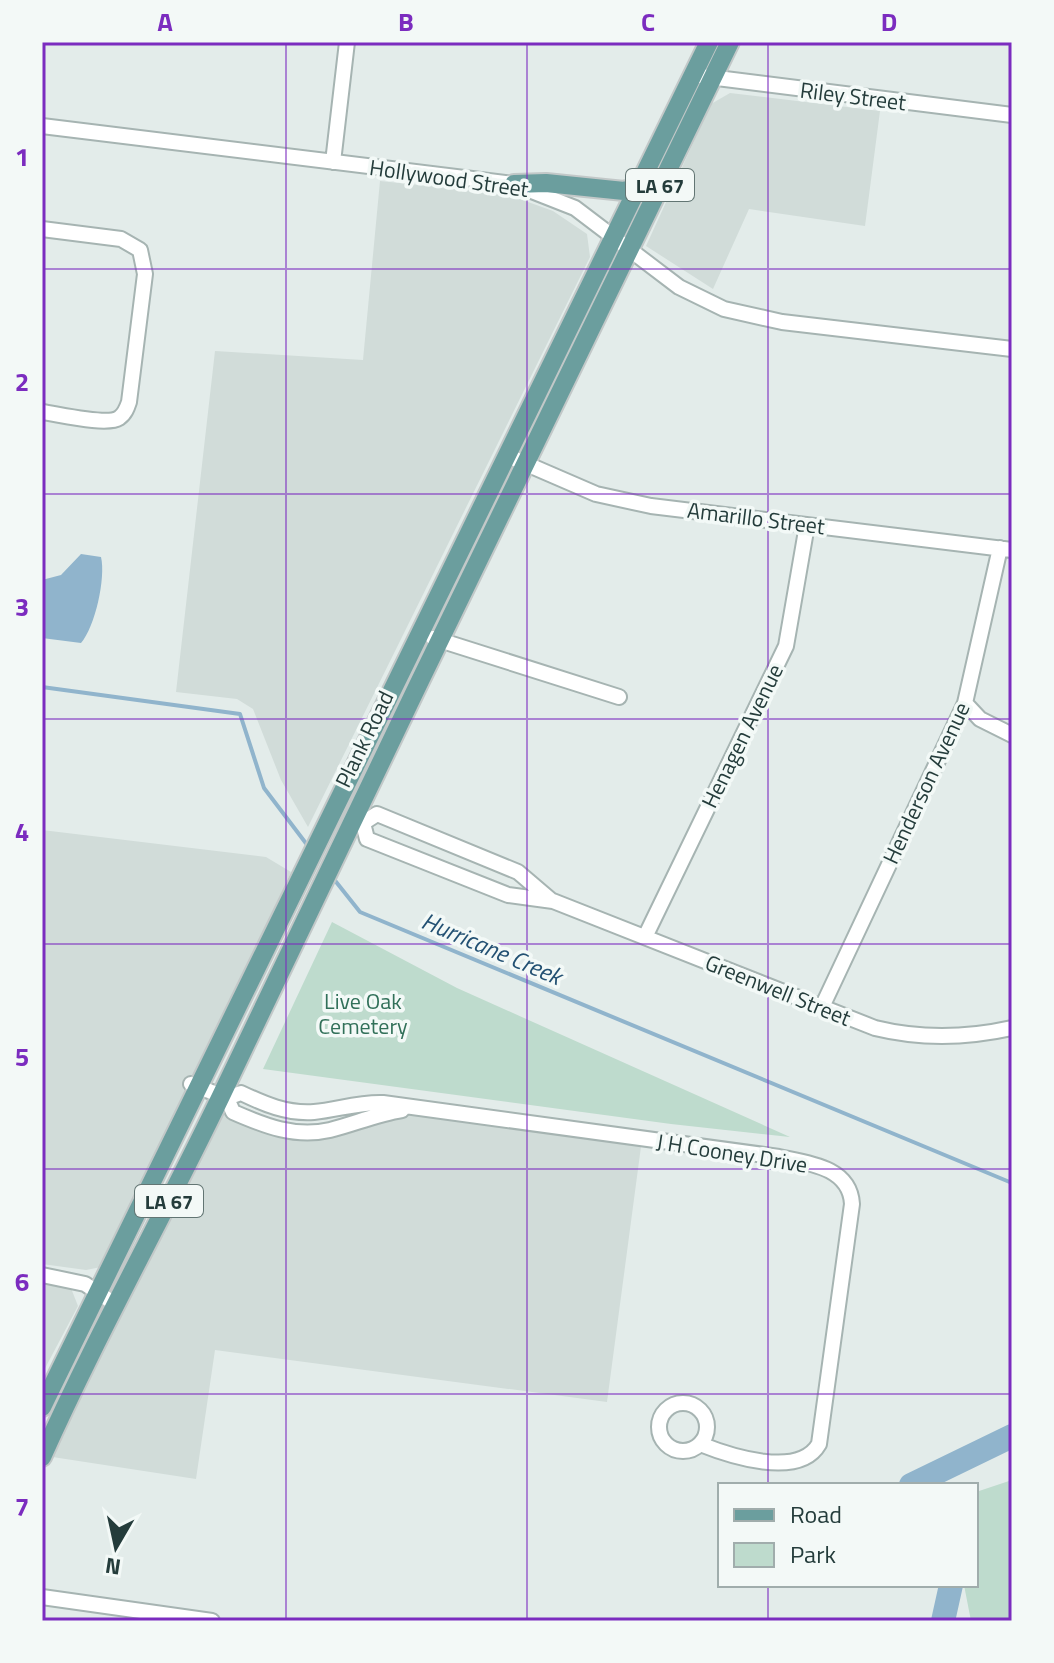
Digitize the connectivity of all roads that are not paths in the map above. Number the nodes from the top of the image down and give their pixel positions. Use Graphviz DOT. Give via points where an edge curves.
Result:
graph roads {
  1 [pos="347,42"];
  2 [pos="709,42"];
  3 [pos="730,42"];
  4 [pos="693,75"];
  5 [pos="712,79"];
  6 [pos="1012,115"];
  7 [pos="42,126"];
  8 [pos="333,162"];
  9 [pos="514,184"];
  10 [pos="639,187"];
  11 [pos="42,229"];
  12 [pos="621,244"];
  13 [pos="1012,349"];
  14 [pos="42,412"];
  15 [pos="516,460"];
  16 [pos="807,525"];
  17 [pos="1006,549"];
  18 [pos="420,634"];
  19 [pos="439,640"];
  20 [pos="619,697"];
  21 [pos="965,703"];
  22 [pos="1012,735"];
  23 [pos="334,809"];
  24 [pos="358,821"];
  25 [pos="553,901"];
  26 [pos="645,937"];
  27 [pos="822,1007"];
  28 [pos="1012,1028"];
  29 [pos="195,1085"];
  30 [pos="224,1097"];
  31 [pos="414,1108"];
  32 [pos="42,1275"];
  33 [pos="98,1292"];
  34 [pos="115,1304"];
  35 [pos="42,1407"];
  36 [pos="700,1444"];
  37 [pos="42,1457"];
  38 [pos="42,1597"];
  39 [pos="212,1621"];
  1 -- 8 [label="street"];
  2 -- 4 [label="main road, Plank Road / LA 67"];
  3 -- 5 [label="main road, Plank Road / LA 67"];
  4 -- 5 [label="street, Riley Street"];
  4 -- 10 [label="main road, Plank Road / LA 67"];
  5 -- 6 [label="street, Riley Street"];
  5 -- 12 [label="main road, Plank Road / LA 67"];
  7 -- 8 [label="street, Hollywood Street"];
  8 -- 9 [label="street, Hollywood Street"];
  9 -- 10 [label="main road" via="624,191"];
  9 -- 12 [label="street, Hollywood Street" via="567,203"];
  10 -- 12 [label="main road, Plank Road / LA 67"];
  11 -- 14 [label="street" via="121,239 140,250 145,274 129,402 120,417"];
  12 -- 13 [label="street, Hollywood Street" via="694,296 742,314"];
  12 -- 15 [label="main road, Plank Road / LA 67"];
  15 -- 16 [label="street, Amarillo Street" via="596,494"];
  15 -- 18 [label="main road, Plank Road / LA 67"];
  15 -- 19 [label="main road, Plank Road / LA 67"];
  16 -- 17 [label="street, Amarillo Street"];
  16 -- 26 [label="street, Henagen Avenue" via="786,646"];
  17 -- 21 [label="street, Henderson Avenue"];
  18 -- 19 [label="street"];
  18 -- 23 [label="main road, Plank Road / LA 67"];
  19 -- 20 [label="street"];
  19 -- 24 [label="main road, Plank Road / LA 67"];
  21 -- 22 [label="street" via="980,719"];
  21 -- 27 [label="street, Henderson Avenue"];
  23 -- 24 [label="street, Greenwell Street"];
  23 -- 29 [label="main road, Plank Road / LA 67"];
  24 -- 25 [label="street, Greenwell Street" via="367,839 508,895"];
  24 -- 25 [label="street, Greenwell Street" via="377,814 518,872"];
  24 -- 30 [label="main road, Plank Road / LA 67" via="338,849"];
  25 -- 26 [label="street, Greenwell Street"];
  26 -- 27 [label="street, Greenwell Street"];
  27 -- 28 [label="street, Greenwell Street" via="905,1034 956,1036"];
  29 -- 30 [label="street, J H Cooney Drive"];
  29 -- 33 [label="main road, Plank Road / LA 67"];
  30 -- 31 [label="street, J H Cooney Drive" via="241,1093 295,1111 367,1102"];
  30 -- 31 [label="street, J H Cooney Drive" via="233,1112 265,1127 297,1133"];
  30 -- 34 [label="main road, Plank Road / LA 67"];
  31 -- 36 [label="street, J H Cooney Drive" via="779,1157 843,1179 852,1204 819,1444 808,1457 791,1463 726,1454"];
  32 -- 33 [label="street"];
  33 -- 34 [label="street"];
  33 -- 35 [label="main road, Plank Road / LA 67"];
  34 -- 37 [label="main road, Plank Road / LA 67"];
  38 -- 39 [label="street"];
}
